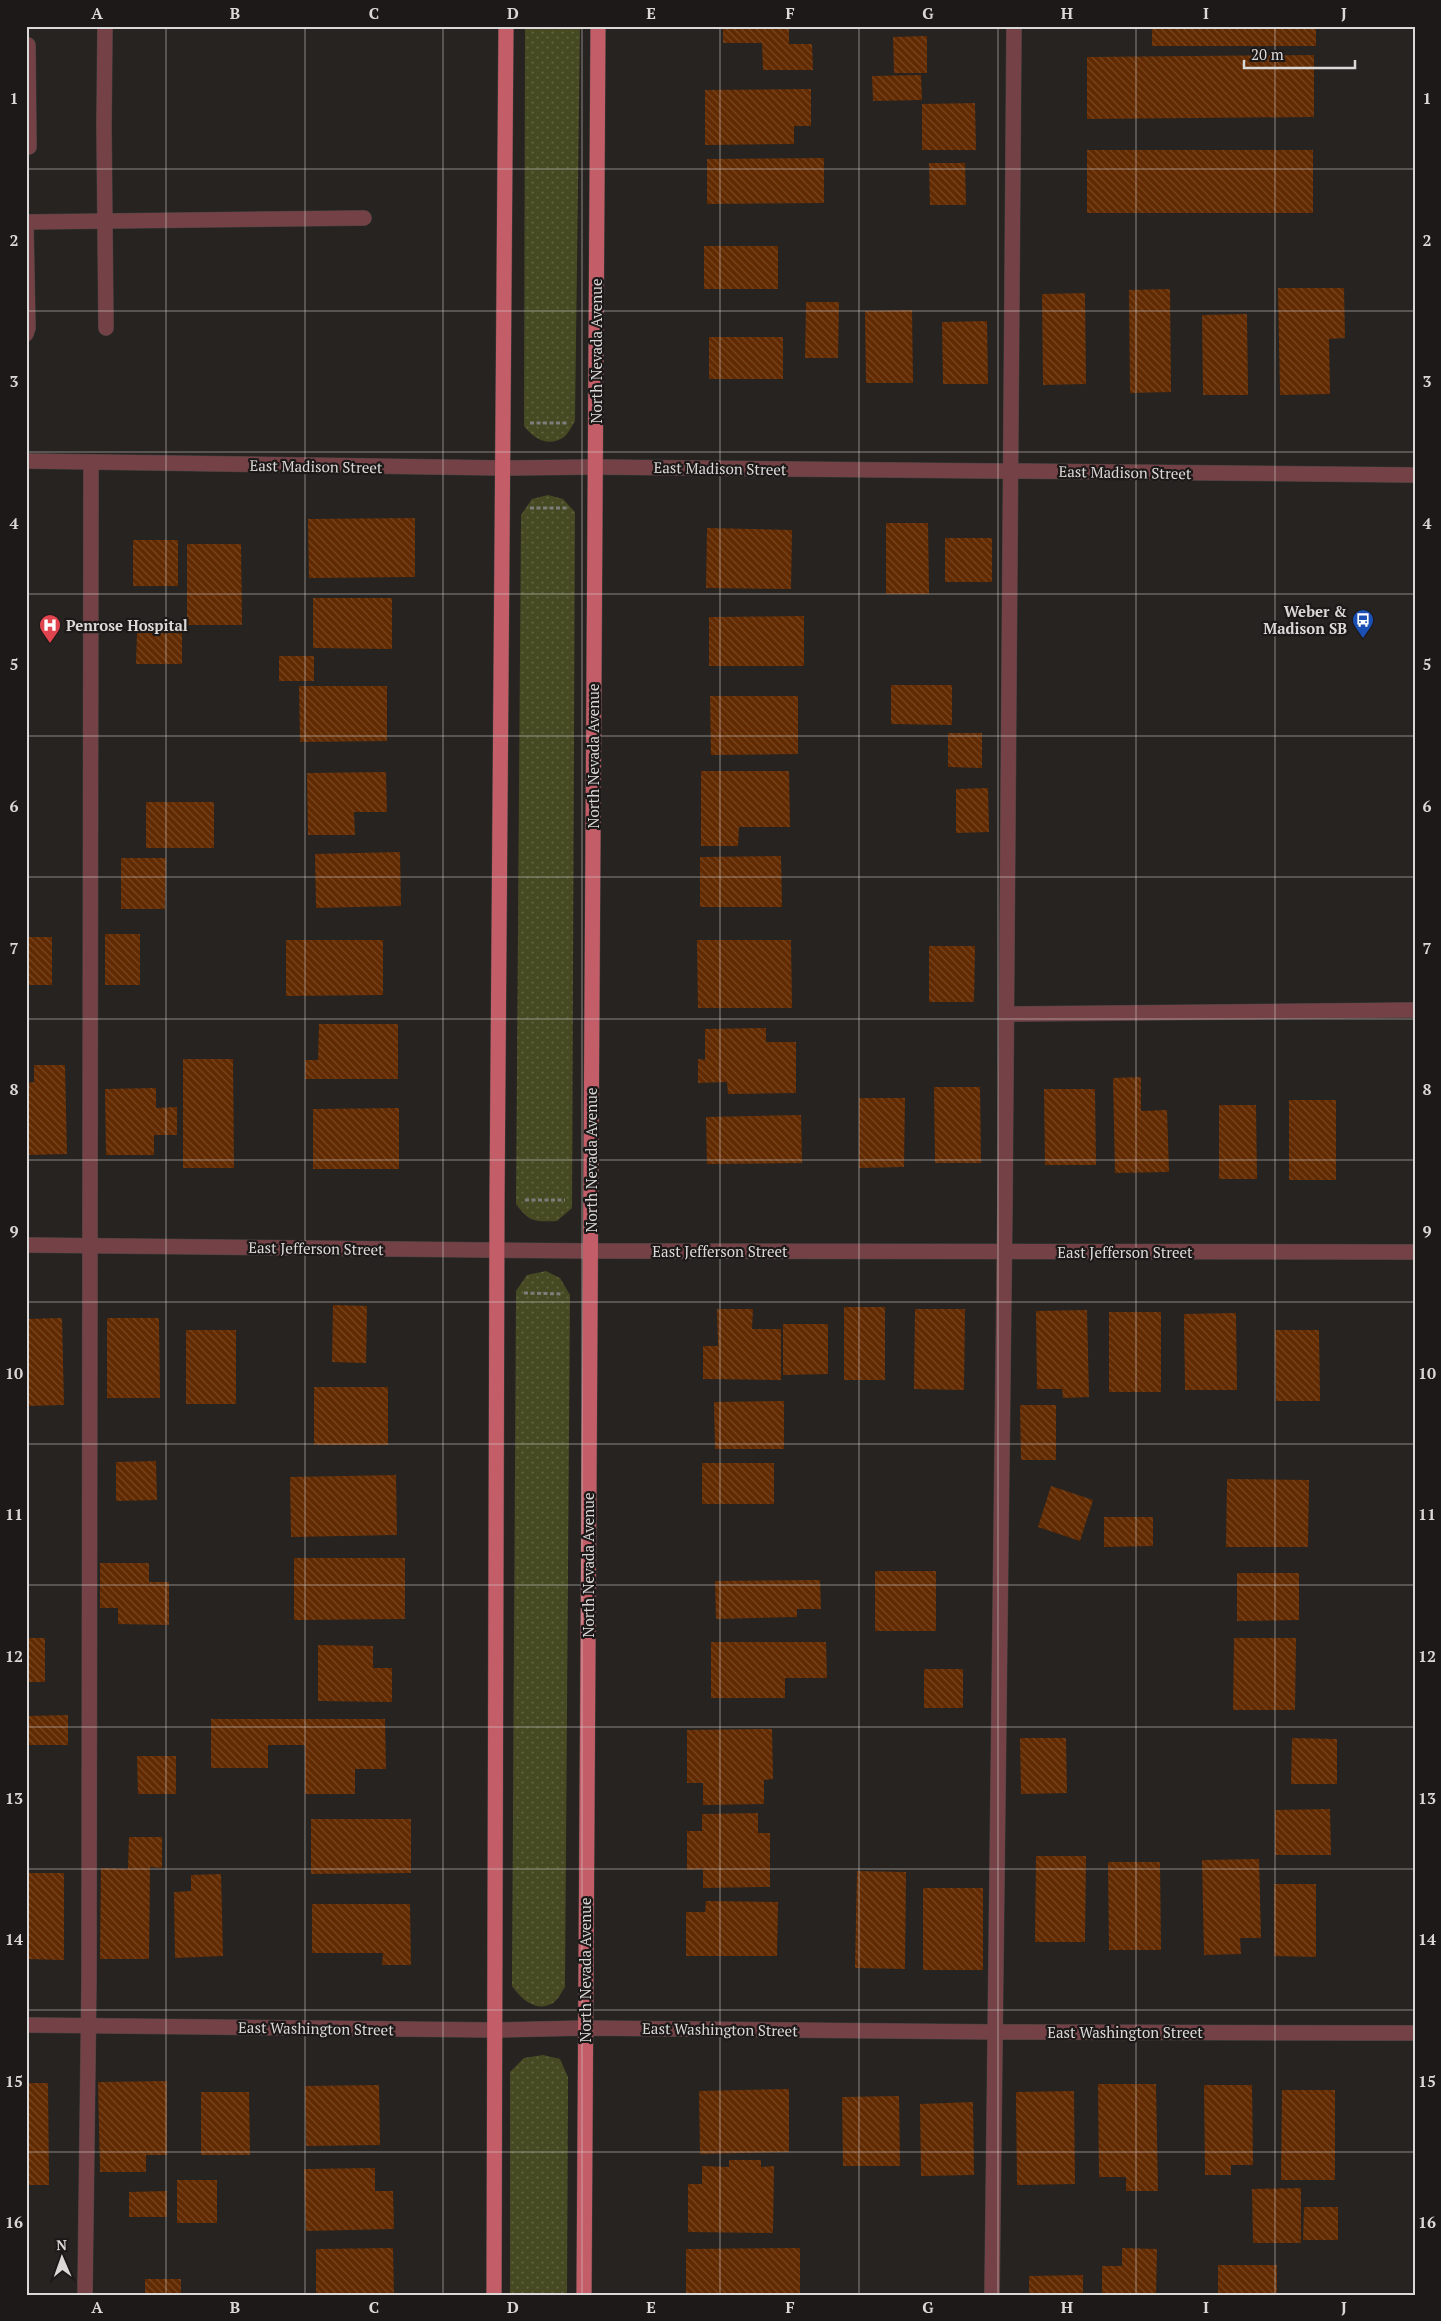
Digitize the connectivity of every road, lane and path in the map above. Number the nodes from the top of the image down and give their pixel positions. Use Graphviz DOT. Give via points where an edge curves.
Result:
graph roads {
  1 [pos="105,26"];
  2 [pos="506,26"];
  3 [pos="598,26"];
  4 [pos="1014,26"];
  5 [pos="28,45"];
  6 [pos="29,147"];
  7 [pos="364,218"];
  8 [pos="105,222"];
  9 [pos="26,223"];
  10 [pos="106,328"];
  11 [pos="26,334"];
  12 [pos="530,423"];
  13 [pos="574,423"];
  14 [pos="26,462"];
  15 [pos="91,464"];
  16 [pos="595,467"];
  17 [pos="502,468"];
  18 [pos="1011,471"];
  19 [pos="1415,475"];
  20 [pos="529,508"];
  21 [pos="573,508"];
  22 [pos="1415,1010"];
  23 [pos="1007,1014"];
  24 [pos="525,1200"];
  25 [pos="568,1200"];
  26 [pos="26,1245"];
  27 [pos="90,1245"];
  28 [pos="496,1250"];
  29 [pos="590,1251"];
  30 [pos="1004,1252"];
  31 [pos="1415,1252"];
  32 [pos="524,1293"];
  33 [pos="569,1294"];
  34 [pos="26,2025"];
  35 [pos="89,2026"];
  36 [pos="585,2028"];
  37 [pos="495,2030"];
  38 [pos="997,2032"];
  39 [pos="1415,2033"];
  40 [pos="86,2295"];
  41 [pos="494,2295"];
  42 [pos="584,2295"];
  43 [pos="992,2295"];
  1 -- 8 [label="street"];
  2 -- 17 [label="main road"];
  3 -- 16 [label="main road, North Nevada Avenue"];
  4 -- 18 [label="street"];
  5 -- 6 [label="street"];
  7 -- 8 [label="street"];
  8 -- 9 [label="street"];
  8 -- 10 [label="street"];
  9 -- 11 [label="street"];
  12 -- 13 [label="path"];
  14 -- 15 [label="street, East Madison Street"];
  15 -- 17 [label="street, East Madison Street"];
  15 -- 27 [label="street"];
  16 -- 17 [label="street, East Madison Street"];
  16 -- 18 [label="street, East Madison Street"];
  16 -- 29 [label="main road, North Nevada Avenue"];
  17 -- 28 [label="main road"];
  18 -- 19 [label="street, East Madison Street"];
  18 -- 23 [label="street"];
  20 -- 21 [label="path"];
  22 -- 23 [label="street"];
  23 -- 30 [label="street"];
  24 -- 25 [label="path"];
  26 -- 27 [label="street, East Jefferson Street"];
  27 -- 28 [label="street, East Jefferson Street"];
  27 -- 35 [label="street"];
  28 -- 29 [label="street, East Jefferson Street"];
  28 -- 37 [label="main road"];
  29 -- 30 [label="street, East Jefferson Street"];
  29 -- 36 [label="main road, North Nevada Avenue"];
  30 -- 31 [label="street, East Jefferson Street"];
  30 -- 38 [label="street"];
  32 -- 33 [label="path"];
  34 -- 35 [label="street, East Washington Street"];
  35 -- 37 [label="street, East Washington Street"];
  35 -- 40 [label="street"];
  36 -- 37 [label="street, East Washington Street"];
  36 -- 38 [label="street, East Washington Street"];
  36 -- 42 [label="main road, North Nevada Avenue"];
  37 -- 41 [label="main road"];
  38 -- 39 [label="street, East Washington Street"];
  38 -- 43 [label="street"];
}
